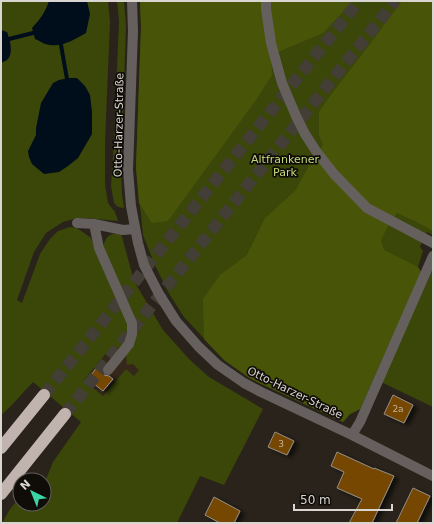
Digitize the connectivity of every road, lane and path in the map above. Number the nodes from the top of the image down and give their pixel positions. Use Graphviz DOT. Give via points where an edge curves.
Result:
graph roads {
  1 [pos="132,1"];
  2 [pos="266,1"];
  3 [pos="77,223"];
  4 [pos="94,224"];
  5 [pos="135,229"];
  6 [pos="433,243"];
  7 [pos="433,256"];
  8 [pos="108,370"];
  9 [pos="44,396"];
  10 [pos="65,414"];
  11 [pos="352,435"];
  12 [pos="1,448"];
  13 [pos="433,476"];
  14 [pos="1,494"];
  1 -- 5 [label="street, Otto-Harzer-Straße" via="128,170"];
  2 -- 6 [label="street" via="271,43 282,83 305,134 316,151 367,208"];
  3 -- 4 [label="street"];
  4 -- 5 [label="street" via="123,230"];
  4 -- 8 [label="street" via="99,248 132,323 129,344"];
  5 -- 11 [label="street, Otto-Harzer-Straße" via="144,266 159,294 176,321 218,365 261,392"];
  7 -- 11 [label="street"];
  9 -- 12 [label="highway"];
  10 -- 14 [label="highway"];
  11 -- 13 [label="street, Otto-Harzer-Straße"];
}
